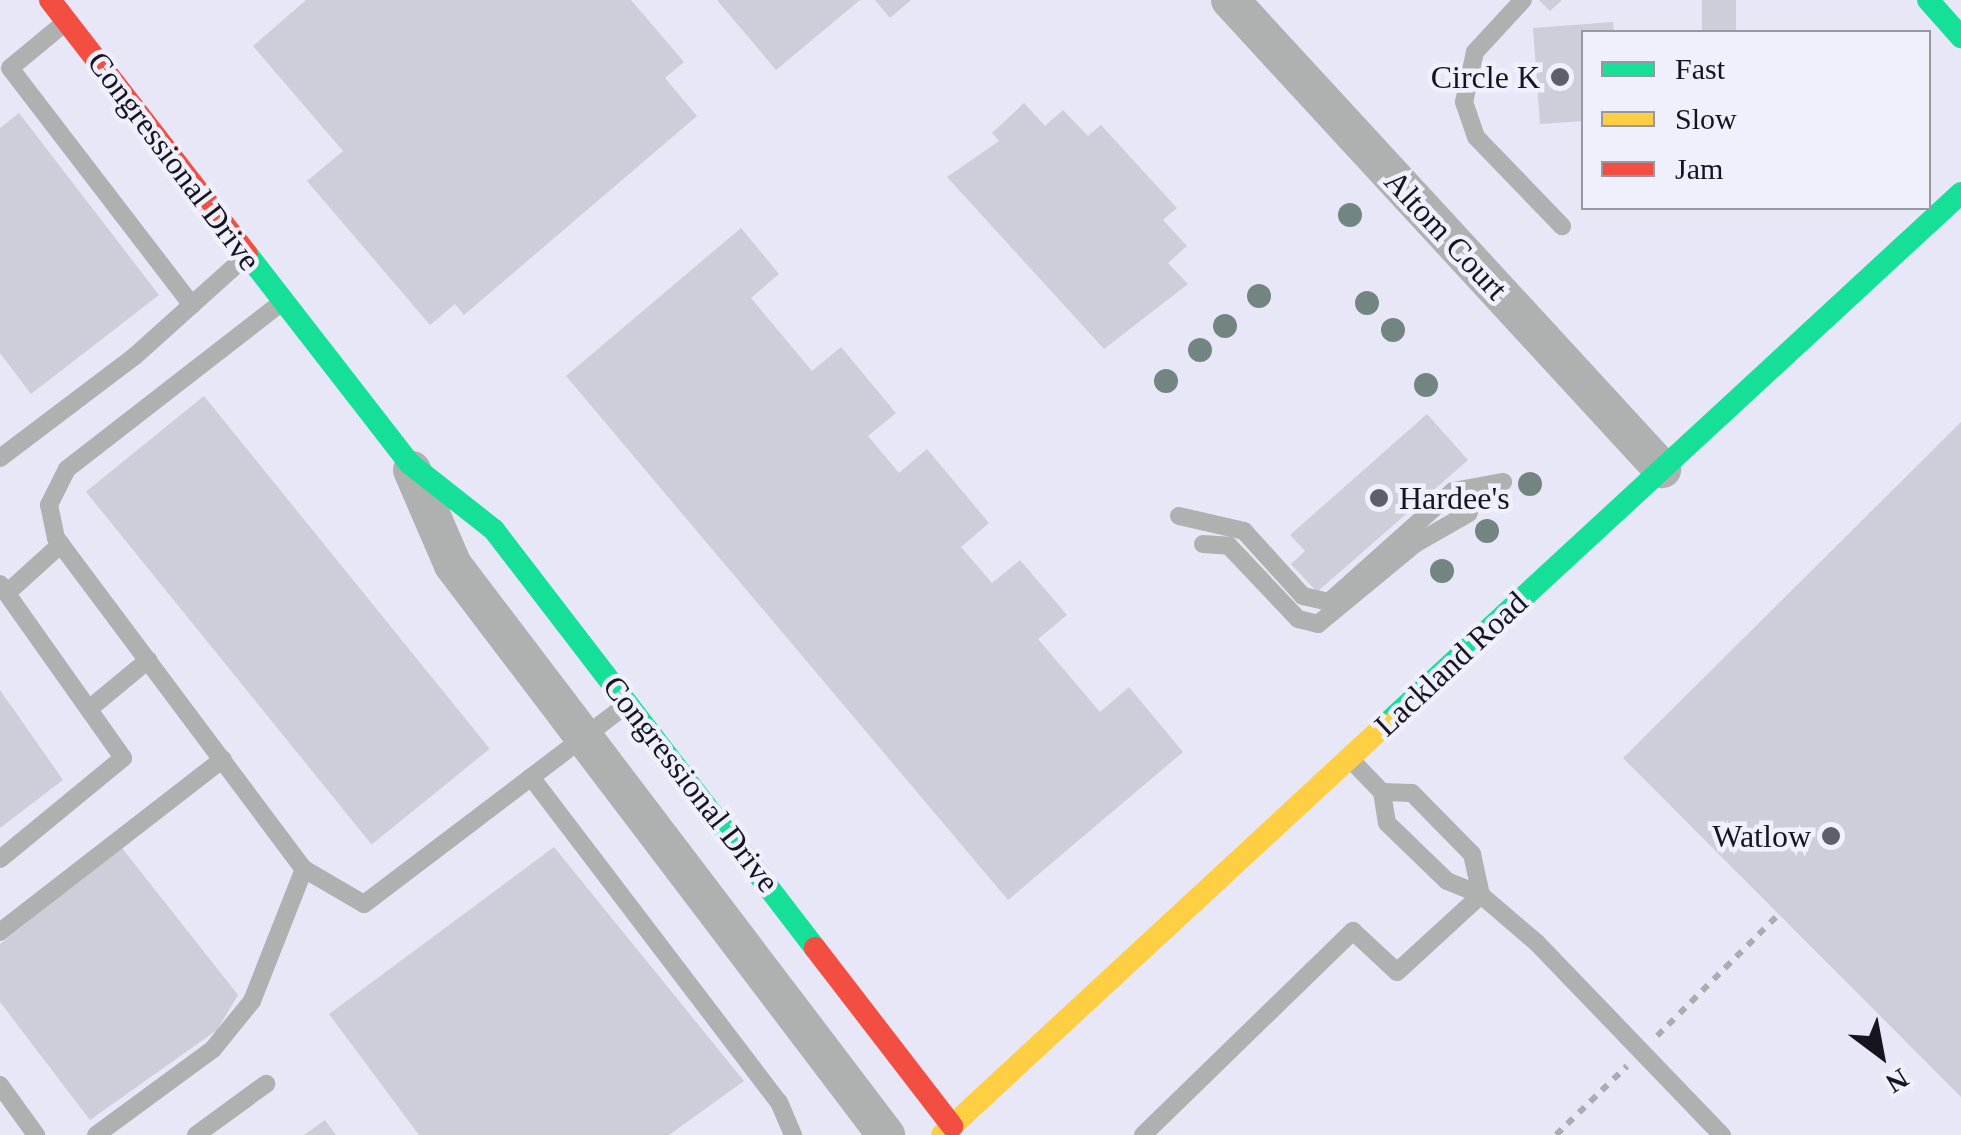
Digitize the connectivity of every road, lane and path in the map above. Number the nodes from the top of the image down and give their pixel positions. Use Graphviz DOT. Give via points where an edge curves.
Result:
graph roads {
  1 [pos="50,0"];
  2 [pos="1230,0"];
  3 [pos="1522,0"];
  4 [pos="1918,5"];
  5 [pos="67,22"];
  6 [pos="1961,37"];
  7 [pos="5,72"];
  8 [pos="1961,192"];
  9 [pos="1888,223"];
  10 [pos="1562,226"];
  11 [pos="246,256"];
  12 [pos="1924,256"];
  13 [pos="1870,271"];
  14 [pos="283,302"];
  15 [pos="192,305"];
  16 [pos="0,458"];
  17 [pos="409,463"];
  18 [pos="1662,469"];
  19 [pos="1503,482"];
  20 [pos="1469,513"];
  21 [pos="1179,516"];
  22 [pos="61,544"];
  23 [pos="1203,544"];
  24 [pos="4,588"];
  25 [pos="148,660"];
  26 [pos="628,704"];
  27 [pos="89,709"];
  28 [pos="584,738"];
  29 [pos="1350,758"];
  30 [pos="224,759"];
  31 [pos="531,777"];
  32 [pos="1382,792"];
  33 [pos="0,859"];
  34 [pos="304,869"];
  35 [pos="1482,895"];
  36 [pos="1780,914"];
  37 [pos="0,932"];
  38 [pos="1643,1050"];
  39 [pos="266,1084"];
  40 [pos="0,1086"];
  41 [pos="951,1132"];
  42 [pos="36,1135"];
  43 [pos="96,1135"];
  44 [pos="196,1135"];
  45 [pos="793,1135"];
  46 [pos="886,1135"];
  47 [pos="1143,1135"];
  48 [pos="1556,1135"];
  49 [pos="1722,1135"];
  1 -- 5 [label="street, Congressional Drive"];
  2 -- 18 [label="street, Altom Court"];
  3 -- 10 [label="lane" via="1475,52 1464,102 1476,137"];
  4 -- 6 [label="street"];
  5 -- 7 [label="lane"];
  5 -- 11 [label="street, Congressional Drive"];
  7 -- 15 [label="lane"];
  8 -- 13 [label="street, Lackland Road"];
  9 -- 13 [label="street"];
  11 -- 14 [label="street, Congressional Drive"];
  11 -- 15 [label="lane"];
  12 -- 13 [label="street"];
  13 -- 18 [label="street, Lackland Road"];
  14 -- 17 [label="street, Congressional Drive"];
  14 -- 22 [label="lane" via="68,468 49,505"];
  15 -- 16 [label="lane"];
  17 -- 26 [label="street, Congressional Drive" via="494,530"];
  17 -- 28 [label="street, Congressional Drive" via="452,564"];
  18 -- 29 [label="street, Lackland Road"];
  19 -- 21 [label="lane" via="1453,491 1330,602 1303,596 1244,531"];
  20 -- 23 [label="lane" via="1415,544 1318,624 1298,619 1230,546"];
  22 -- 24 [label="lane"];
  22 -- 25 [label="lane"];
  24 -- 27 [label="lane"];
  25 -- 27 [label="lane"];
  25 -- 30 [label="lane"];
  26 -- 28 [label="lane"];
  26 -- 41 [label="street, Congressional Drive"];
  27 -- 33 [label="lane" via="123,758"];
  28 -- 31 [label="lane"];
  28 -- 46 [label="street, Congressional Drive"];
  29 -- 32 [label="lane"];
  29 -- 41 [label="street, Lackland Road"];
  30 -- 34 [label="lane"];
  30 -- 37 [label="lane"];
  31 -- 34 [label="lane" via="364,904"];
  31 -- 45 [label="lane" via="778,1102"];
  32 -- 35 [label="lane" via="1387,822 1447,881"];
  32 -- 35 [label="lane" via="1412,793 1472,854"];
  34 -- 43 [label="lane" via="252,1000 213,1048"];
  35 -- 38 [label="lane"];
  35 -- 47 [label="lane" via="1397,972 1353,931"];
  36 -- 38 [label="path"];
  38 -- 48 [label="path"];
  38 -- 49 [label="lane"];
  39 -- 44 [label="lane"];
  40 -- 42 [label="lane"];
}
